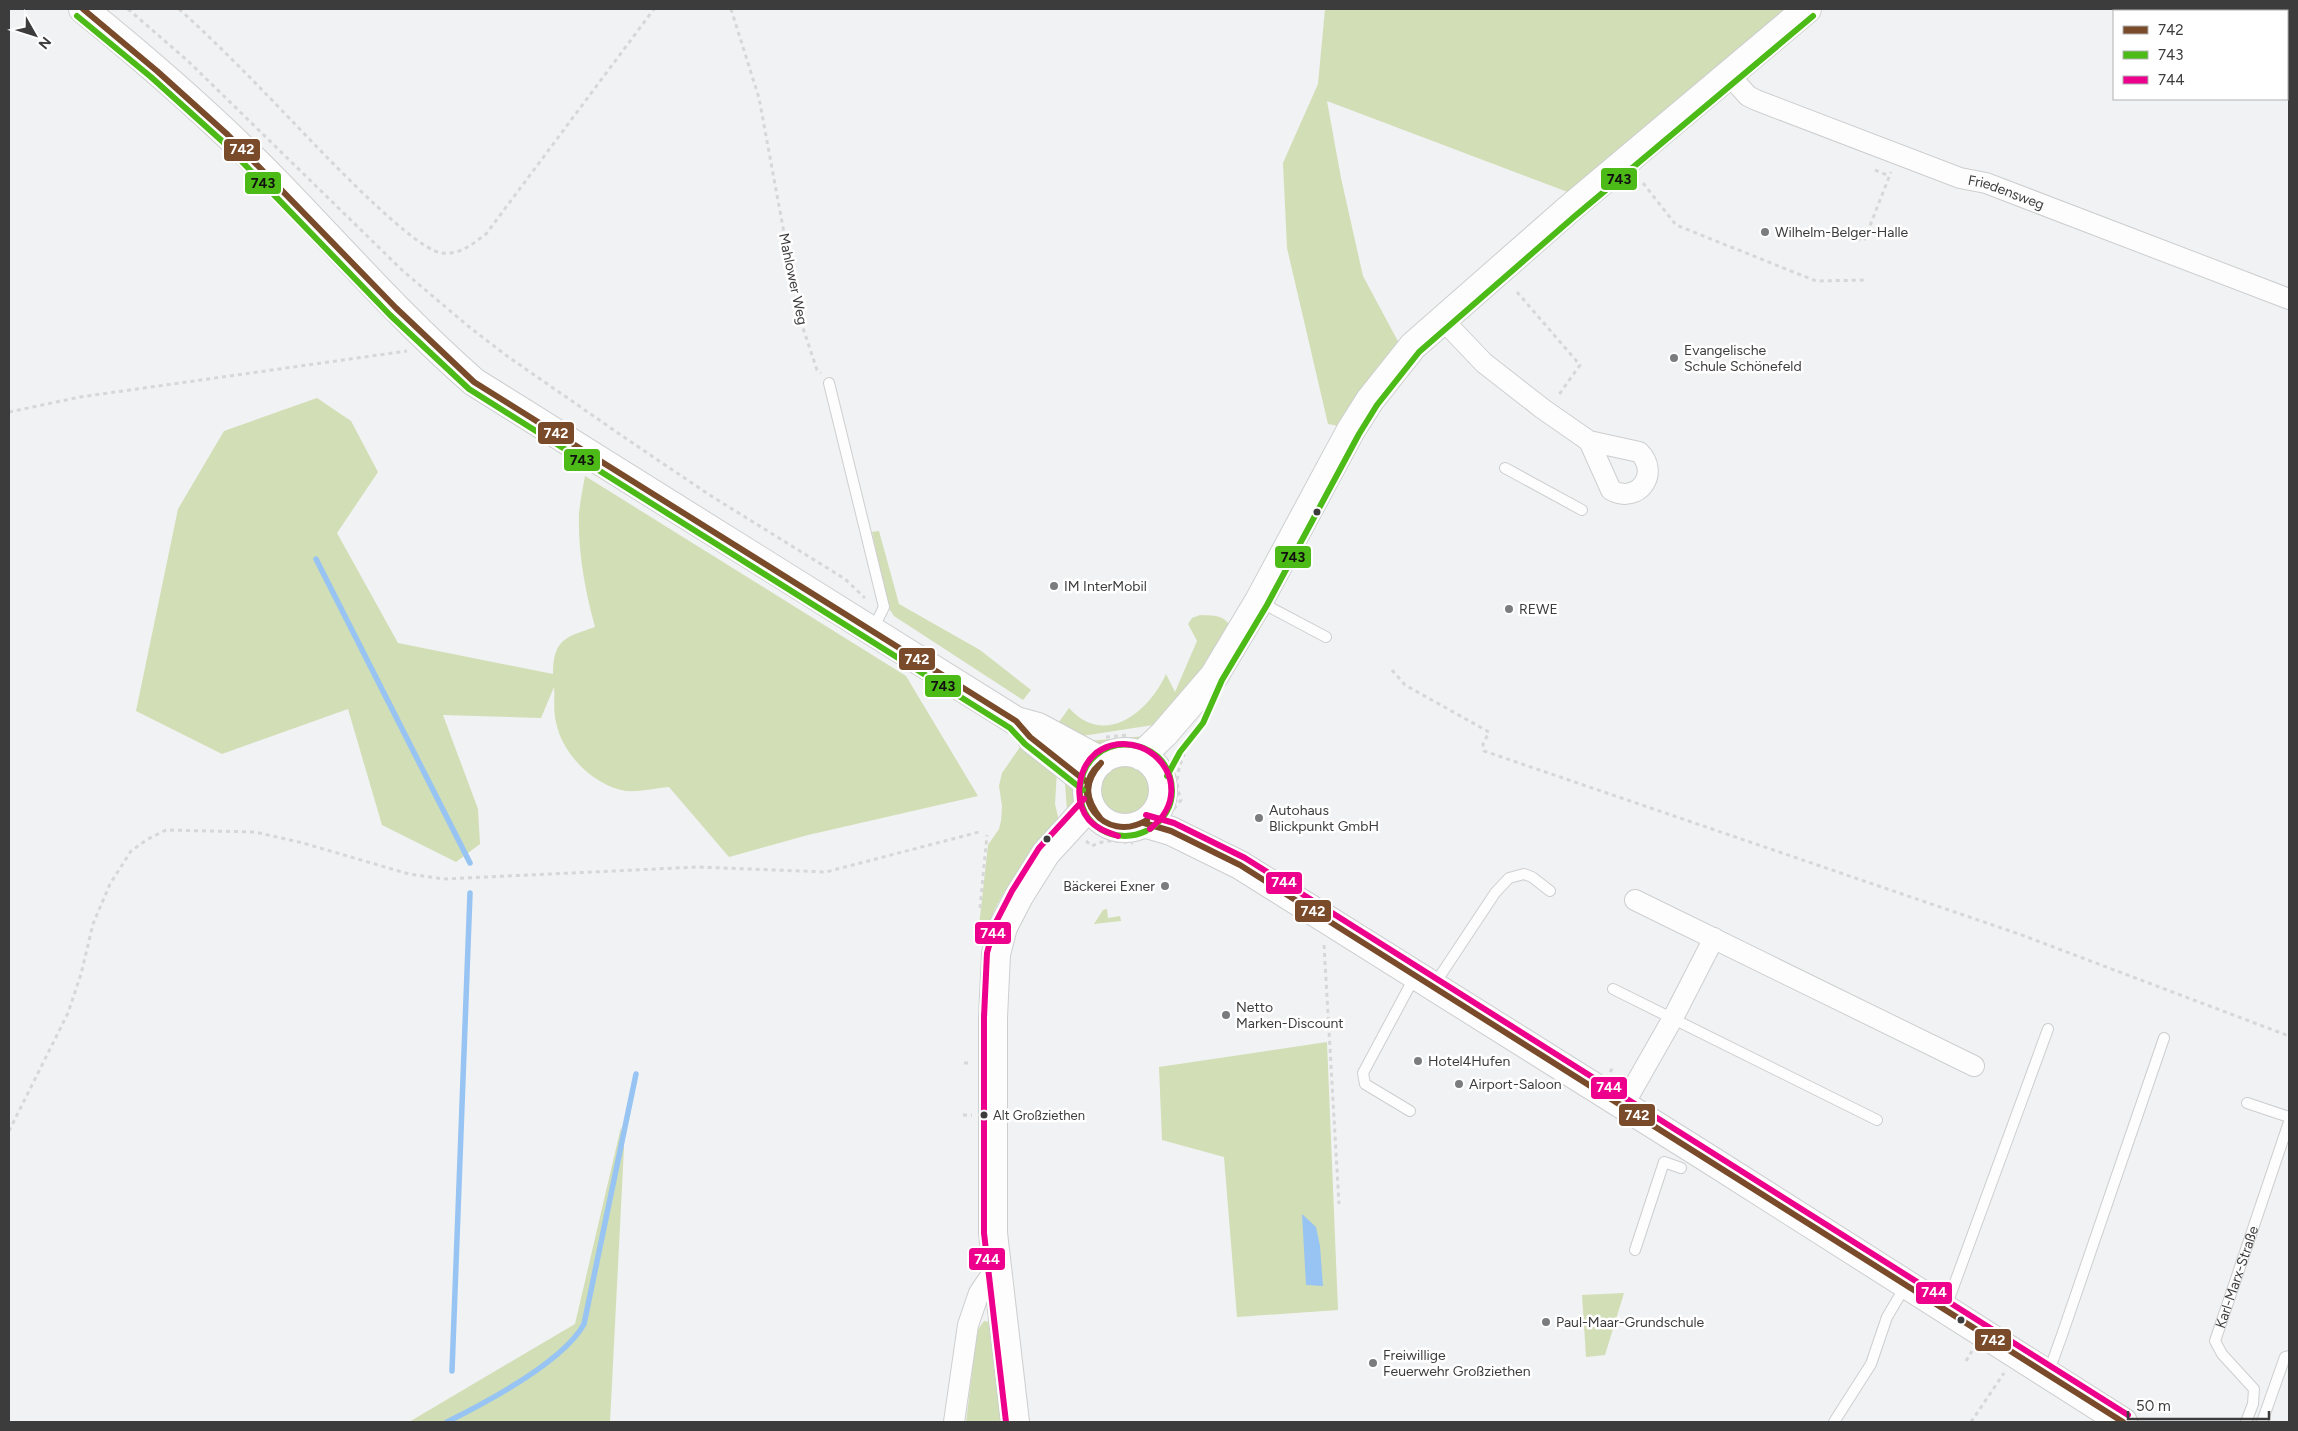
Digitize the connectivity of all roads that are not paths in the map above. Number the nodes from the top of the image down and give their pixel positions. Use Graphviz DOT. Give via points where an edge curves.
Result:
graph roads {
  1 [pos="83,9"];
  2 [pos="1807,9"];
  3 [pos="1729,75"];
  4 [pos="2289,299"];
  5 [pos="1442,319"];
  6 [pos="829,382"];
  7 [pos="1589,441"];
  8 [pos="1506,468"];
  9 [pos="1582,510"];
  10 [pos="1259,602"];
  11 [pos="877,622"];
  12 [pos="1326,637"];
  13 [pos="1144,754"];
  14 [pos="1098,782"];
  15 [pos="1171,801"];
  16 [pos="1141,832"];
  17 [pos="1240,865"];
  18 [pos="1550,891"];
  19 [pos="1636,900"];
  20 [pos="1714,938"];
  21 [pos="1424,981"];
  22 [pos="1613,989"];
  23 [pos="1673,1018"];
  24 [pos="2048,1029"];
  25 [pos="2164,1038"];
  26 [pos="1974,1066"];
  27 [pos="2247,1103"];
  28 [pos="1623,1106"];
  29 [pos="1410,1111"];
  30 [pos="2289,1117"];
  31 [pos="1877,1120"];
  32 [pos="2289,1122"];
  33 [pos="1681,1168"];
  34 [pos="1635,1250"];
  35 [pos="996,1268"];
  36 [pos="1906,1285"];
  37 [pos="1945,1309"];
  38 [pos="2289,1356"];
  39 [pos="2044,1373"];
  40 [pos="954,1422"];
  41 [pos="1015,1422"];
  42 [pos="1834,1422"];
  43 [pos="2123,1422"];
  44 [pos="2246,1422"];
  45 [pos="2262,1422"];
  1 -- 11 [label="main road" via="170,81 238,144 428,342 474,382"];
  2 -- 3 [label="main road"];
  3 -- 4 [label="street, Friedensweg" via="1748,96 1756,100 1960,178 1986,183"];
  3 -- 5 [label="main road"];
  5 -- 7 [label="street" via="1484,363"];
  5 -- 10 [label="main road" via="1392,371 1351,430"];
  6 -- 11 [label="lane" via="884,607"];
  8 -- 9 [label="lane"];
  10 -- 12 [label="lane"];
  10 -- 13 [label="main road" via="1214,676"];
  11 -- 14 [label="main road" via="1016,721 1030,737"];
  13 -- 14 [label="main road" via="1120,753"];
  13 -- 15 [label="main road"];
  14 -- 16 [label="main road" via="1124,828"];
  14 -- 35 [label="main road" via="1057,863 1030,879 1010,911 998,942 993,1017 993,1233"];
  15 -- 16 [label="main road"];
  15 -- 17 [label="main road"];
  16 -- 17 [label="main road" via="1171,831"];
  17 -- 21 [label="main road"];
  18 -- 21 [label="lane" via="1524,874 1509,878"];
  19 -- 20 [label="street"];
  20 -- 23 [label="street"];
  20 -- 26 [label="street"];
  21 -- 28 [label="main road"];
  21 -- 29 [label="lane" via="1364,1073 1365,1084"];
  22 -- 23 [label="lane"];
  23 -- 28 [label="street"];
  23 -- 31 [label="lane"];
  24 -- 37 [label="lane"];
  25 -- 39 [label="lane" via="2053,1360"];
  27 -- 30 [label="lane"];
  28 -- 36 [label="main road"];
  32 -- 44 [label="lane, Karl-Marx-Straße" via="2215,1341 2222,1354 2254,1389 2253,1404"];
  33 -- 34 [label="lane" via="1664,1162"];
  35 -- 40 [label="street" via="979,1293 968,1325"];
  35 -- 41 [label="main road"];
  36 -- 37 [label="main road"];
  36 -- 42 [label="lane" via="1887,1317 1871,1364"];
  37 -- 39 [label="main road"];
  38 -- 45 [label="lane" via="2285,1356"];
  39 -- 43 [label="main road"];
}
